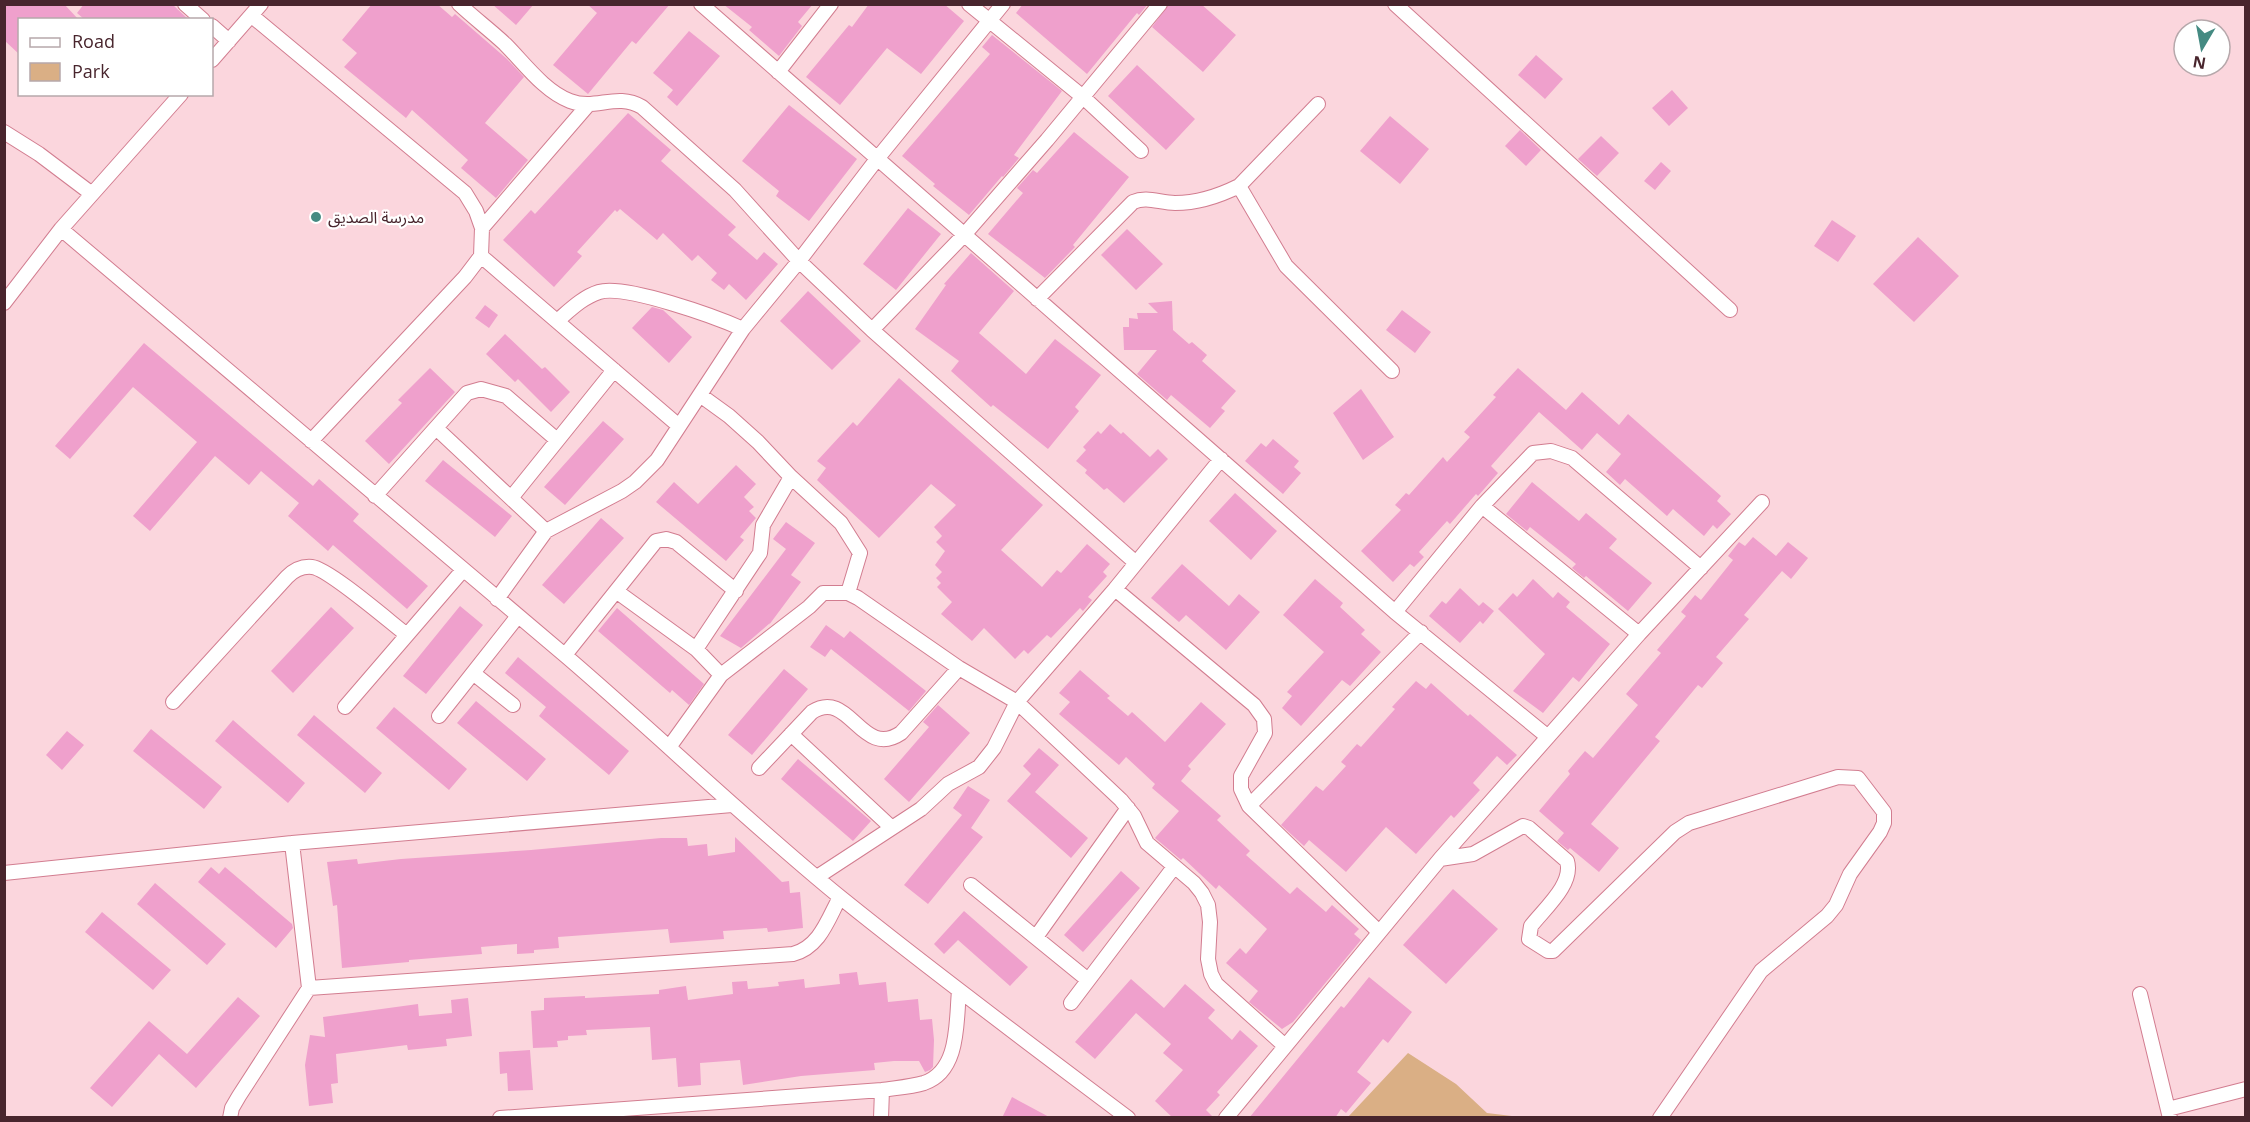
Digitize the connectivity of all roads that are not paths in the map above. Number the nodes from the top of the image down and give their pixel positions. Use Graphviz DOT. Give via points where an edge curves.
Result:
graph roads {
  1 [pos="184,4"];
  2 [pos="261,4"];
  3 [pos="459,4"];
  4 [pos="701,4"];
  5 [pos="831,4"];
  6 [pos="969,4"];
  7 [pos="1003,4"];
  8 [pos="1160,4"];
  9 [pos="1395,4"];
  10 [pos="252,16"];
  11 [pos="201,18"];
  12 [pos="990,22"];
  13 [pos="213,27"];
  14 [pos="229,40"];
  15 [pos="213,59"];
  16 [pos="778,72"];
  17 [pos="179,96"];
  18 [pos="1083,97"];
  19 [pos="1318,104"];
  20 [pos="588,105"];
  21 [pos="4,132"];
  22 [pos="1141,151"];
  23 [pos="877,159"];
  24 [pos="1239,186"];
  25 [pos="92,194"];
  26 [pos="482,228"];
  27 [pos="61,229"];
  28 [pos="964,235"];
  29 [pos="481,256"];
  30 [pos="799,261"];
  31 [pos="1037,299"];
  32 [pos="4,303"];
  33 [pos="1730,310"];
  34 [pos="557,321"];
  35 [pos="743,329"];
  36 [pos="872,330"];
  37 [pos="614,370"];
  38 [pos="1392,371"];
  39 [pos="700,395"];
  40 [pos="679,426"];
  41 [pos="436,428"];
  42 [pos="557,440"];
  43 [pos="311,441"];
  44 [pos="1221,459"];
  45 [pos="791,477"];
  46 [pos="375,495"];
  47 [pos="511,498"];
  48 [pos="1762,502"];
  49 [pos="1482,506"];
  50 [pos="546,531"];
  51 [pos="1136,563"];
  52 [pos="1701,567"];
  53 [pos="463,570"];
  54 [pos="1115,589"];
  55 [pos="616,591"];
  56 [pos="736,591"];
  57 [pos="848,593"];
  58 [pos="497,599"];
  59 [pos="1395,612"];
  60 [pos="518,616"];
  61 [pos="1422,632"];
  62 [pos="1639,634"];
  63 [pos="407,635"];
  64 [pos="696,649"];
  65 [pos="565,656"];
  66 [pos="959,668"];
  67 [pos="473,673"];
  68 [pos="721,675"];
  69 [pos="173,702"];
  70 [pos="1017,702"];
  71 [pos="513,705"];
  72 [pos="345,708"];
  73 [pos="439,716"];
  74 [pos="791,734"];
  75 [pos="1548,737"];
  76 [pos="670,746"];
  77 [pos="759,768"];
  78 [pos="732,805"];
  79 [pos="1249,806"];
  80 [pos="1128,808"];
  81 [pos="892,828"];
  82 [pos="292,843"];
  83 [pos="1440,859"];
  84 [pos="1174,867"];
  85 [pos="4,873"];
  86 [pos="817,877"];
  87 [pos="971,885"];
  88 [pos="840,897"];
  89 [pos="1379,932"];
  90 [pos="1036,937"];
  91 [pos="1088,980"];
  92 [pos="309,988"];
  93 [pos="959,991"];
  94 [pos="2140,994"];
  95 [pos="1071,1003"];
  96 [pos="1285,1046"];
  97 [pos="2246,1089"];
  98 [pos="882,1090"];
  99 [pos="2169,1114"];
  100 [pos="230,1118"];
  101 [pos="500,1118"];
  102 [pos="881,1118"];
  103 [pos="1128,1118"];
  104 [pos="1226,1118"];
  105 [pos="1660,1118"];
  1 -- 11 [label="street"];
  2 -- 10 [label="street"];
  3 -- 20 [label="street" via="554,92"];
  4 -- 16 [label="street"];
  5 -- 16 [label="street"];
  6 -- 12 [label="street"];
  7 -- 12 [label="street"];
  8 -- 18 [label="street"];
  9 -- 33 [label="street"];
  10 -- 14 [label="street"];
  10 -- 26 [label="street" via="465,193"];
  12 -- 18 [label="street"];
  12 -- 23 [label="street"];
  13 -- 14 [label="street"];
  14 -- 15 [label="street"];
  16 -- 23 [label="street"];
  17 -- 25 [label="street"];
  18 -- 22 [label="street"];
  18 -- 28 [label="street"];
  19 -- 24 [label="street"];
  20 -- 26 [label="street"];
  20 -- 30 [label="street" via="625,100 642,107 735,190"];
  21 -- 25 [label="street"];
  23 -- 28 [label="street"];
  23 -- 30 [label="street"];
  24 -- 31 [label="street" via="1192,202 1133,202"];
  24 -- 38 [label="street" via="1291,272"];
  25 -- 27 [label="street"];
  26 -- 29 [label="street"];
  27 -- 32 [label="street"];
  27 -- 43 [label="street"];
  28 -- 31 [label="street"];
  28 -- 36 [label="street"];
  29 -- 34 [label="street"];
  29 -- 43 [label="street"];
  30 -- 35 [label="street"];
  30 -- 36 [label="street"];
  31 -- 44 [label="street"];
  34 -- 35 [label="street" via="578,302 600,291 633,293"];
  34 -- 37 [label="street"];
  35 -- 39 [label="street"];
  36 -- 51 [label="street"];
  37 -- 40 [label="street"];
  37 -- 42 [label="street"];
  39 -- 40 [label="street"];
  39 -- 45 [label="street" via="758,442"];
  40 -- 50 [label="street" via="657,460 635,482"];
  41 -- 42 [label="street" via="467,393 482,389 506,396"];
  41 -- 46 [label="street"];
  41 -- 47 [label="street"];
  42 -- 47 [label="street"];
  43 -- 46 [label="street"];
  44 -- 51 [label="street"];
  44 -- 59 [label="street"];
  45 -- 56 [label="street" via="763,525 760,553"];
  45 -- 57 [label="street" via="841,523 860,553"];
  46 -- 53 [label="street"];
  47 -- 50 [label="street"];
  48 -- 52 [label="street"];
  49 -- 52 [label="street" via="1533,453 1551,451 1572,458"];
  49 -- 59 [label="street"];
  49 -- 62 [label="street"];
  50 -- 58 [label="street"];
  51 -- 54 [label="street"];
  52 -- 62 [label="street"];
  53 -- 58 [label="street"];
  53 -- 63 [label="street"];
  54 -- 70 [label="street"];
  54 -- 79 [label="street" via="1254,705 1264,719 1265,733 1241,776 1241,789"];
  55 -- 56 [label="street" via="656,541 666,539 676,542"];
  55 -- 64 [label="street"];
  55 -- 65 [label="street"];
  56 -- 64 [label="street"];
  57 -- 66 [label="street"];
  57 -- 68 [label="street" via="824,593"];
  58 -- 60 [label="street"];
  59 -- 61 [label="street"];
  60 -- 65 [label="street"];
  60 -- 67 [label="street"];
  61 -- 75 [label="street"];
  61 -- 79 [label="street"];
  62 -- 75 [label="street"];
  63 -- 69 [label="street" via="328,573 302,567 287,577"];
  63 -- 72 [label="street"];
  64 -- 68 [label="street"];
  65 -- 76 [label="street"];
  66 -- 70 [label="street"];
  66 -- 74 [label="street" via="895,737 872,737 838,708 828,706 812,712"];
  67 -- 71 [label="street"];
  67 -- 73 [label="street"];
  68 -- 76 [label="street"];
  70 -- 80 [label="street"];
  70 -- 81 [label="street" via="994,748 979,767 948,784"];
  74 -- 77 [label="street"];
  74 -- 81 [label="street"];
  75 -- 83 [label="street"];
  76 -- 78 [label="street"];
  78 -- 82 [label="street"];
  78 -- 86 [label="street"];
  79 -- 89 [label="street"];
  80 -- 84 [label="street" via="1147,843"];
  80 -- 90 [label="street"];
  81 -- 86 [label="street"];
  82 -- 85 [label="street"];
  82 -- 92 [label="street"];
  83 -- 89 [label="street"];
  83 -- 105 [label="street" via="1473,854 1518,827 1529,828 1569,866 1566,879 1529,933 1529,939 1553,951 1689,823 1838,777 1858,778 1884,812 1880,832 1850,874 1836,905 1761,971"];
  84 -- 91 [label="street"];
  84 -- 96 [label="street" via="1194,883 1208,905 1208,959 1216,984"];
  86 -- 88 [label="street"];
  87 -- 90 [label="street"];
  88 -- 92 [label="street" via="814,943 794,954"];
  88 -- 93 [label="street"];
  89 -- 96 [label="street"];
  90 -- 91 [label="street"];
  91 -- 95 [label="street"];
  92 -- 100 [label="street" via="238,1096"];
  93 -- 98 [label="street" via="950,1060 926,1083"];
  93 -- 103 [label="street"];
  94 -- 99 [label="street"];
  96 -- 104 [label="street"];
  97 -- 99 [label="street"];
  98 -- 101 [label="street"];
  98 -- 102 [label="street"];
}
